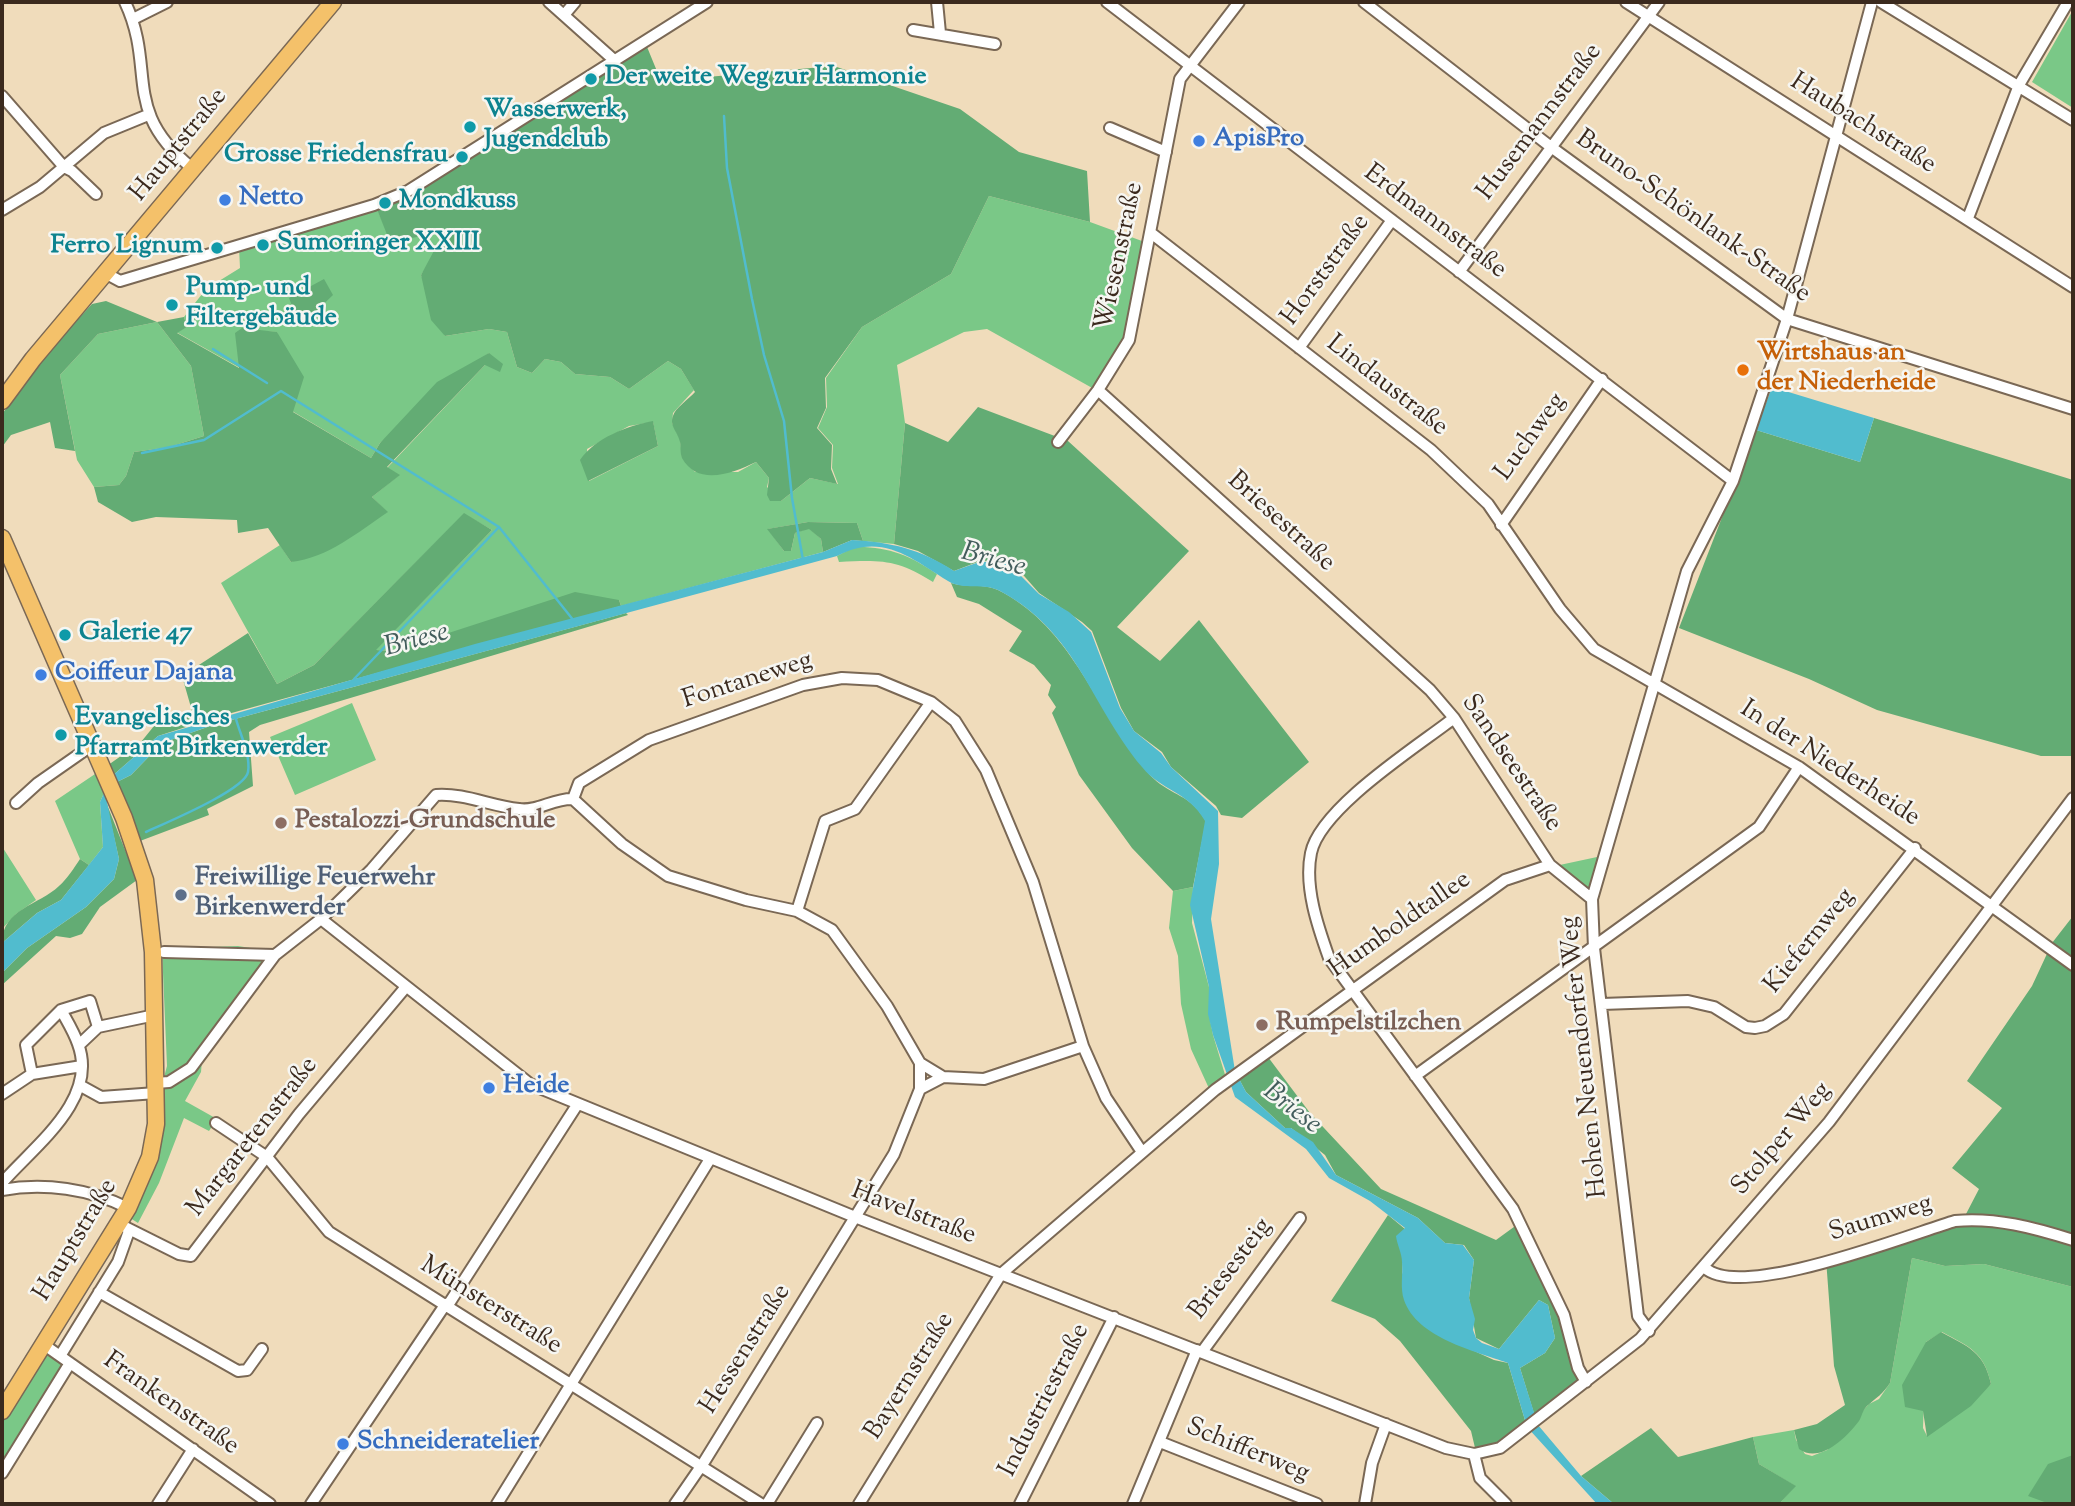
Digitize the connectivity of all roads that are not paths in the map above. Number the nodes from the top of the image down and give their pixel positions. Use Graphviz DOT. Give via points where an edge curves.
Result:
graph roads {
  1 [pos="125,2"];
  2 [pos="167,2"];
  3 [pos="333,2"];
  4 [pos="549,2"];
  5 [pos="575,2"];
  6 [pos="707,2"];
  7 [pos="937,2"];
  8 [pos="1107,2"];
  9 [pos="1239,2"];
  10 [pos="1364,2"];
  11 [pos="1626,2"];
  12 [pos="1659,2"];
  13 [pos="1872,2"];
  14 [pos="1881,2"];
  15 [pos="2068,2"];
  16 [pos="564,15"];
  17 [pos="1649,18"];
  18 [pos="133,19"];
  19 [pos="913,30"];
  20 [pos="940,33"];
  21 [pos="995,44"];
  22 [pos="614,60"];
  23 [pos="1190,66"];
  24 [pos="2019,85"];
  25 [pos="2,96"];
  26 [pos="148,115"];
  27 [pos="2073,120"];
  28 [pos="1110,128"];
  29 [pos="1837,137"];
  30 [pos="1551,147"];
  31 [pos="1166,152"];
  32 [pos="64,167"];
  33 [pos="192,168"];
  34 [pos="96,194"];
  35 [pos="2,210"];
  36 [pos="1968,218"];
  37 [pos="1392,220"];
  38 [pos="1151,233"];
  39 [pos="1459,272"];
  40 [pos="107,274"];
  41 [pos="2073,287"];
  42 [pos="1787,319"];
  43 [pos="1299,348"];
  44 [pos="1602,379"];
  45 [pos="1098,390"];
  46 [pos="2,401"];
  47 [pos="2073,409"];
  48 [pos="1059,442"];
  49 [pos="1733,481"];
  50 [pos="1500,525"];
  51 [pos="2,538"];
  52 [pos="1560,609"];
  53 [pos="1654,683"];
  54 [pos="1430,690"];
  55 [pos="931,702"];
  56 [pos="1454,718"];
  57 [pos="91,746"];
  58 [pos="1799,767"];
  59 [pos="2073,798"];
  60 [pos="573,799"];
  61 [pos="16,803"];
  62 [pos="1915,848"];
  63 [pos="1550,865"];
  64 [pos="1592,899"];
  65 [pos="1994,907"];
  66 [pos="797,911"];
  67 [pos="321,919"];
  68 [pos="1594,947"];
  69 [pos="164,952"];
  70 [pos="275,955"];
  71 [pos="2073,965"];
  72 [pos="405,988"];
  73 [pos="1351,989"];
  74 [pos="1602,1004"];
  75 [pos="61,1010"];
  76 [pos="155,1015"];
  77 [pos="98,1027"];
  78 [pos="79,1045"];
  79 [pos="1083,1046"];
  80 [pos="920,1063"];
  81 [pos="82,1066"];
  82 [pos="32,1074"];
  83 [pos="1415,1076"];
  84 [pos="943,1077"];
  85 [pos="81,1086"];
  86 [pos="156,1088"];
  87 [pos="920,1089"];
  88 [pos="2,1094"];
  89 [pos="577,1105"];
  90 [pos="216,1123"];
  91 [pos="1142,1152"];
  92 [pos="267,1157"];
  93 [pos="710,1159"];
  94 [pos="2,1183"];
  95 [pos="2,1190"];
  96 [pos="128,1208"];
  97 [pos="855,1217"];
  98 [pos="1300,1218"];
  99 [pos="124,1227"];
  100 [pos="2073,1240"];
  101 [pos="1705,1268"];
  102 [pos="1001,1274"];
  103 [pos="99,1292"];
  104 [pos="445,1305"];
  105 [pos="1114,1317"];
  106 [pos="1649,1331"];
  107 [pos="43,1344"];
  108 [pos="262,1349"];
  109 [pos="1200,1351"];
  110 [pos="65,1359"];
  111 [pos="1586,1382"];
  112 [pos="571,1385"];
  113 [pos="2,1411"];
  114 [pos="817,1423"];
  115 [pos="1386,1424"];
  116 [pos="1160,1442"];
  117 [pos="193,1449"];
  118 [pos="1474,1454"];
  119 [pos="699,1466"];
  120 [pos="2,1473"];
  121 [pos="158,1504"];
  122 [pos="270,1504"];
  123 [pos="311,1504"];
  124 [pos="497,1504"];
  125 [pos="675,1504"];
  126 [pos="761,1504"];
  127 [pos="767,1504"];
  128 [pos="859,1504"];
  129 [pos="1020,1504"];
  130 [pos="1133,1504"];
  131 [pos="1317,1504"];
  132 [pos="1365,1504"];
  133 [pos="1506,1504"];
  1 -- 18 [label="street"];
  2 -- 18 [label="street"];
  3 -- 33 [label="main road, Hauptstraße"];
  4 -- 16 [label="street"];
  5 -- 16 [label="street"];
  6 -- 22 [label="street"];
  7 -- 20 [label="street"];
  8 -- 23 [label="street, Erdmannstraße"];
  9 -- 23 [label="street, Wiesenstraße"];
  10 -- 30 [label="street, Bruno-Schönlank-Straße"];
  11 -- 17 [label="street, Haubachstraße"];
  12 -- 17 [label="street, Husemannstraße"];
  13 -- 29 [label="street, Hohen Neuendorfer Weg"];
  14 -- 24 [label="street"];
  15 -- 24 [label="street"];
  16 -- 22 [label="street"];
  17 -- 29 [label="street, Haubachstraße"];
  17 -- 30 [label="street, Husemannstraße"];
  18 -- 26 [label="street"];
  19 -- 20 [label="street"];
  20 -- 21 [label="street"];
  22 -- 40 [label="street" via="408,191 120,281"];
  23 -- 31 [label="street, Wiesenstraße" via="1180,79"];
  23 -- 37 [label="street, Erdmannstraße"];
  24 -- 27 [label="street"];
  24 -- 36 [label="street"];
  25 -- 32 [label="street"];
  26 -- 32 [label="street" via="104,133"];
  26 -- 33 [label="street" via="163,142"];
  28 -- 31 [label="street"];
  29 -- 36 [label="street, Haubachstraße"];
  29 -- 42 [label="street, Hohen Neuendorfer Weg"];
  30 -- 39 [label="street, Husemannstraße"];
  30 -- 42 [label="street, Bruno-Schönlank-Straße"];
  31 -- 38 [label="street, Wiesenstraße"];
  32 -- 34 [label="street"];
  32 -- 35 [label="street"];
  33 -- 40 [label="main road, Hauptstraße"];
  36 -- 41 [label="street, Haubachstraße"];
  37 -- 39 [label="street, Erdmannstraße"];
  37 -- 43 [label="street, Horststraße"];
  38 -- 43 [label="street, Lindaustraße"];
  38 -- 45 [label="street, Wiesenstraße" via="1129,340"];
  39 -- 44 [label="street, Erdmannstraße"];
  40 -- 46 [label="main road, Hauptstraße"];
  42 -- 47 [label="street, Bruno-Schönlank-Straße"];
  42 -- 49 [label="street, Hohen Neuendorfer Weg"];
  43 -- 50 [label="street, Lindaustraße" via="1431,450 1488,504"];
  44 -- 49 [label="street, Erdmannstraße"];
  44 -- 50 [label="street, Luchweg"];
  45 -- 48 [label="street, Wiesenstraße"];
  45 -- 54 [label="street, Briesestraße"];
  49 -- 53 [label="street, Hohen Neuendorfer Weg" via="1687,571"];
  50 -- 52 [label="street, Lindaustraße"];
  51 -- 57 [label="main road, Hauptstraße"];
  52 -- 53 [label="street, In der Niederheide" via="1594,649"];
  53 -- 58 [label="street, In der Niederheide"];
  53 -- 64 [label="street, Hohen Neuendorfer Weg"];
  54 -- 56 [label="street, Sandseestraße"];
  55 -- 60 [label="street, Fontaneweg" via="878,680 842,678 803,685 649,740 579,783"];
  55 -- 66 [label="street" via="855,809 825,821"];
  55 -- 79 [label="street, Fontaneweg" via="956,721 977,753 1015,835"];
  56 -- 63 [label="street, Sandseestraße"];
  56 -- 73 [label="street" via="1346,800 1311,852 1317,923 1329,958"];
  57 -- 61 [label="street"];
  57 -- 76 [label="main road, Hauptstraße" via="124,818 145,880"];
  58 -- 62 [label="street, In der Niederheide"];
  58 -- 68 [label="street" via="1759,827"];
  59 -- 65 [label="street, Stolper Weg"];
  60 -- 66 [label="street" via="622,844 668,876"];
  60 -- 67 [label="street" via="560,798 521,810 458,794 436,795"];
  62 -- 65 [label="street, In der Niederheide"];
  62 -- 74 [label="street, Kiefernweg" via="1784,1014 1765,1026 1746,1027 1723,1011 1688,1001"];
  63 -- 64 [label="street"];
  63 -- 73 [label="street, Humboldtallee" via="1505,880"];
  64 -- 68 [label="street, Hohen Neuendorfer Weg"];
  65 -- 71 [label="street, In der Niederheide"];
  65 -- 101 [label="street, Stolper Weg" via="1829,1122"];
  66 -- 80 [label="street" via="832,930 887,1006"];
  67 -- 70 [label="street"];
  67 -- 72 [label="street, Havelstraße"];
  68 -- 74 [label="street, Hohen Neuendorfer Weg"];
  68 -- 83 [label="street"];
  69 -- 70 [label="street"];
  70 -- 86 [label="street" via="191,1068"];
  72 -- 89 [label="street, Havelstraße" via="530,1084"];
  72 -- 92 [label="street, Margaretenstraße"];
  73 -- 83 [label="street"];
  73 -- 91 [label="street, Humboldtallee" via="1243,1068"];
  74 -- 106 [label="street, Hohen Neuendorfer Weg" via="1638,1316"];
  75 -- 77 [label="street" via="90,1001"];
  75 -- 78 [label="street"];
  75 -- 82 [label="street" via="26,1045"];
  76 -- 77 [label="street"];
  76 -- 86 [label="main road, Hauptstraße"];
  77 -- 78 [label="street"];
  78 -- 81 [label="street"];
  79 -- 84 [label="street" via="984,1079"];
  79 -- 91 [label="street, Fontaneweg" via="1106,1098"];
  80 -- 84 [label="street"];
  80 -- 87 [label="street"];
  81 -- 82 [label="street"];
  81 -- 85 [label="street"];
  82 -- 88 [label="street"];
  83 -- 111 [label="street" via="1513,1209 1566,1320"];
  84 -- 87 [label="street"];
  85 -- 86 [label="street" via="101,1097"];
  85 -- 94 [label="street" via="51,1132"];
  86 -- 96 [label="main road, Hauptstraße" via="153,1144"];
  87 -- 97 [label="street, Hessenstraße" via="894,1154"];
  89 -- 93 [label="street, Havelstraße"];
  89 -- 104 [label="street"];
  90 -- 92 [label="street, Münsterstraße"];
  91 -- 102 [label="street"];
  92 -- 99 [label="street, Margaretenstraße" via="191,1256 178,1255"];
  92 -- 104 [label="street, Münsterstraße" via="329,1232"];
  93 -- 97 [label="street, Havelstraße"];
  93 -- 112 [label="street"];
  95 -- 96 [label="street" via="58,1188 103,1196"];
  96 -- 99 [label="main road, Hauptstraße"];
  97 -- 102 [label="street, Havelstraße"];
  97 -- 119 [label="street, Hessenstraße"];
  98 -- 109 [label="street, Briesesteig"];
  99 -- 103 [label="street, Hauptstraße" via="122,1255"];
  99 -- 107 [label="main road, Hauptstraße"];
  100 -- 101 [label="street, Saumweg" via="2037,1228 1975,1219 1769,1276 1718,1277"];
  101 -- 106 [label="street, Stolper Weg"];
  102 -- 105 [label="street, Havelstraße"];
  102 -- 128 [label="street, Bayernstraße"];
  103 -- 108 [label="street" via="238,1371 247,1370"];
  103 -- 110 [label="street, Hauptstraße"];
  104 -- 112 [label="street, Münsterstraße"];
  104 -- 123 [label="street"];
  105 -- 109 [label="street, Havelstraße"];
  105 -- 129 [label="street, Industriestraße"];
  106 -- 111 [label="street, Stolper Weg"];
  107 -- 110 [label="street, Frankenstraße"];
  107 -- 113 [label="main road, Hauptstraße"];
  109 -- 115 [label="street, Havelstraße"];
  109 -- 116 [label="street, Briesesteig"];
  110 -- 117 [label="street, Frankenstraße"];
  110 -- 120 [label="street, Hauptstraße"];
  111 -- 118 [label="street, Stolper Weg" via="1500,1448"];
  112 -- 119 [label="street, Münsterstraße"];
  112 -- 124 [label="street"];
  114 -- 127 [label="street"];
  115 -- 118 [label="street, Havelstraße"];
  115 -- 132 [label="street" via="1372,1463"];
  116 -- 130 [label="street, Briesesteig"];
  116 -- 131 [label="street, Schifferweg"];
  117 -- 121 [label="street"];
  117 -- 122 [label="street, Frankenstraße"];
  118 -- 133 [label="street" via="1476,1471"];
  119 -- 125 [label="street, Hessenstraße"];
  119 -- 126 [label="street, Münsterstraße"];
}
